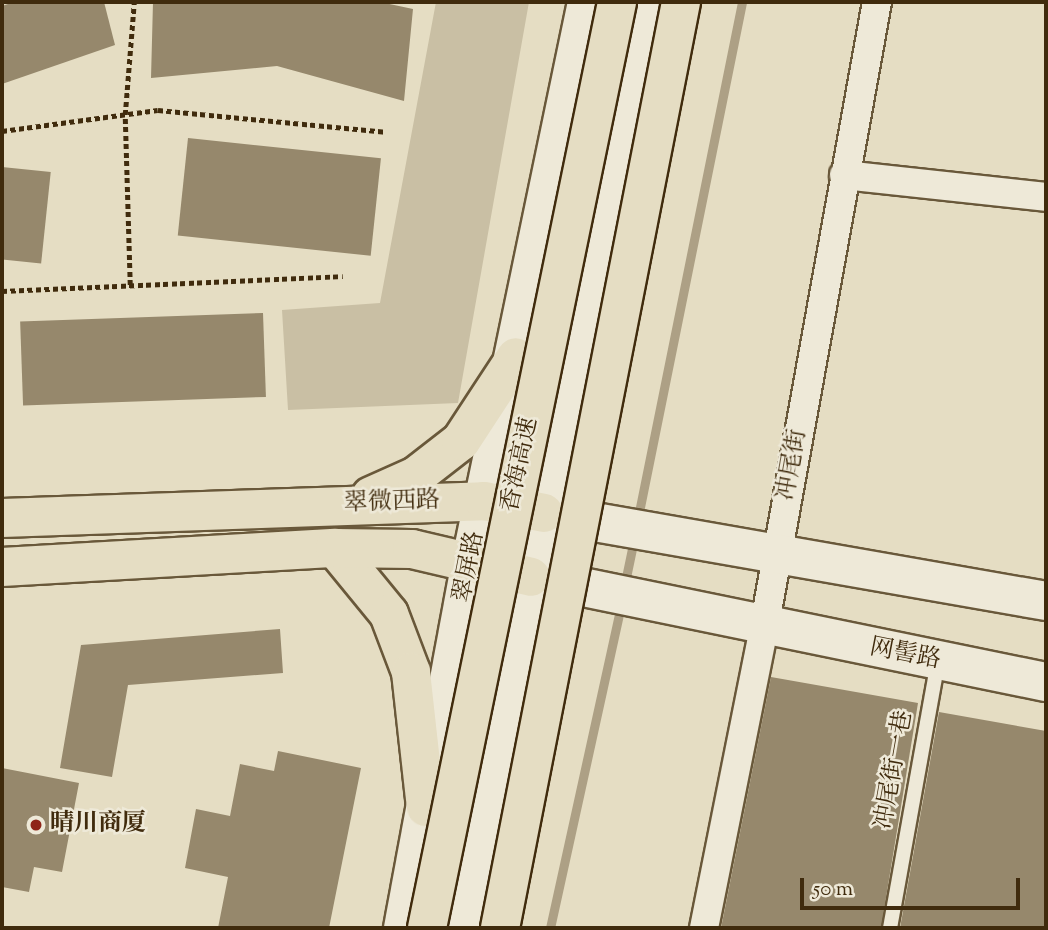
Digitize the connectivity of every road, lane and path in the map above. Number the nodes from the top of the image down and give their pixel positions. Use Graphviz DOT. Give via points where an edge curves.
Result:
graph roads {
  1 [pos="134,2"];
  2 [pos="587,2"];
  3 [pos="617,2"];
  4 [pos="645,2"];
  5 [pos="681,2"];
  6 [pos="877,2"];
  7 [pos="125,115"];
  8 [pos="2,131"];
  9 [pos="385,132"];
  10 [pos="844,175"];
  11 [pos="1046,197"];
  12 [pos="343,276"];
  13 [pos="130,285"];
  14 [pos="2,291"];
  15 [pos="516,357"];
  16 [pos="484,501"];
  17 [pos="332,505"];
  18 [pos="544,513"];
  19 [pos="2,518"];
  20 [pos="335,548"];
  21 [pos="778,551"];
  22 [pos="470,565"];
  23 [pos="2,568"];
  24 [pos="531,577"];
  25 [pos="1046,601"];
  26 [pos="764,628"];
  27 [pos="938,662"];
  28 [pos="1046,682"];
  29 [pos="426,807"];
  30 [pos="403,928"];
  31 [pos="427,928"];
  32 [pos="462,928"];
  33 [pos="500,928"];
  34 [pos="704,928"];
  35 [pos="890,928"];
  1 -- 7 [label="path"];
  2 -- 15 [label="main road, 翠屏路"];
  3 -- 31 [label="main road, 香海高速, bridge"];
  4 -- 18 [label="main road"];
  5 -- 33 [label="main road, bridge"];
  6 -- 10 [label="street, 冲尾街"];
  7 -- 8 [label="path"];
  7 -- 9 [label="path" via="158,110"];
  7 -- 13 [label="path"];
  10 -- 11 [label="street"];
  10 -- 21 [label="street, 冲尾街"];
  12 -- 13 [label="path"];
  13 -- 14 [label="path"];
  15 -- 16 [label="main road, 翠屏路"];
  15 -- 17 [label="main road" via="478,421 443,458 390,489"];
  16 -- 17 [label="main road, 翠微西路"];
  16 -- 18 [label="main road, 翠微西路"];
  16 -- 22 [label="main road, 翠屏路"];
  17 -- 19 [label="main road, 翠微西路"];
  18 -- 21 [label="main road, 翠微西路"];
  18 -- 24 [label="main road"];
  20 -- 22 [label="main road, 翠微西路" via="412,549"];
  20 -- 23 [label="main road, 翠微西路"];
  20 -- 29 [label="main road" via="388,614 411,672"];
  21 -- 25 [label="main road, 翠微西路"];
  21 -- 26 [label="street, 冲尾街"];
  22 -- 24 [label="main road, 翠微西路"];
  22 -- 29 [label="main road, 翠屏路"];
  24 -- 26 [label="main road, 翠微西路"];
  24 -- 32 [label="main road"];
  26 -- 27 [label="main road, 网髻路"];
  26 -- 34 [label="street, 冲尾街"];
  27 -- 28 [label="main road, 网髻路"];
  27 -- 35 [label="lane, 冲尾街一巷"];
  29 -- 30 [label="main road, 翠屏路"];
}
